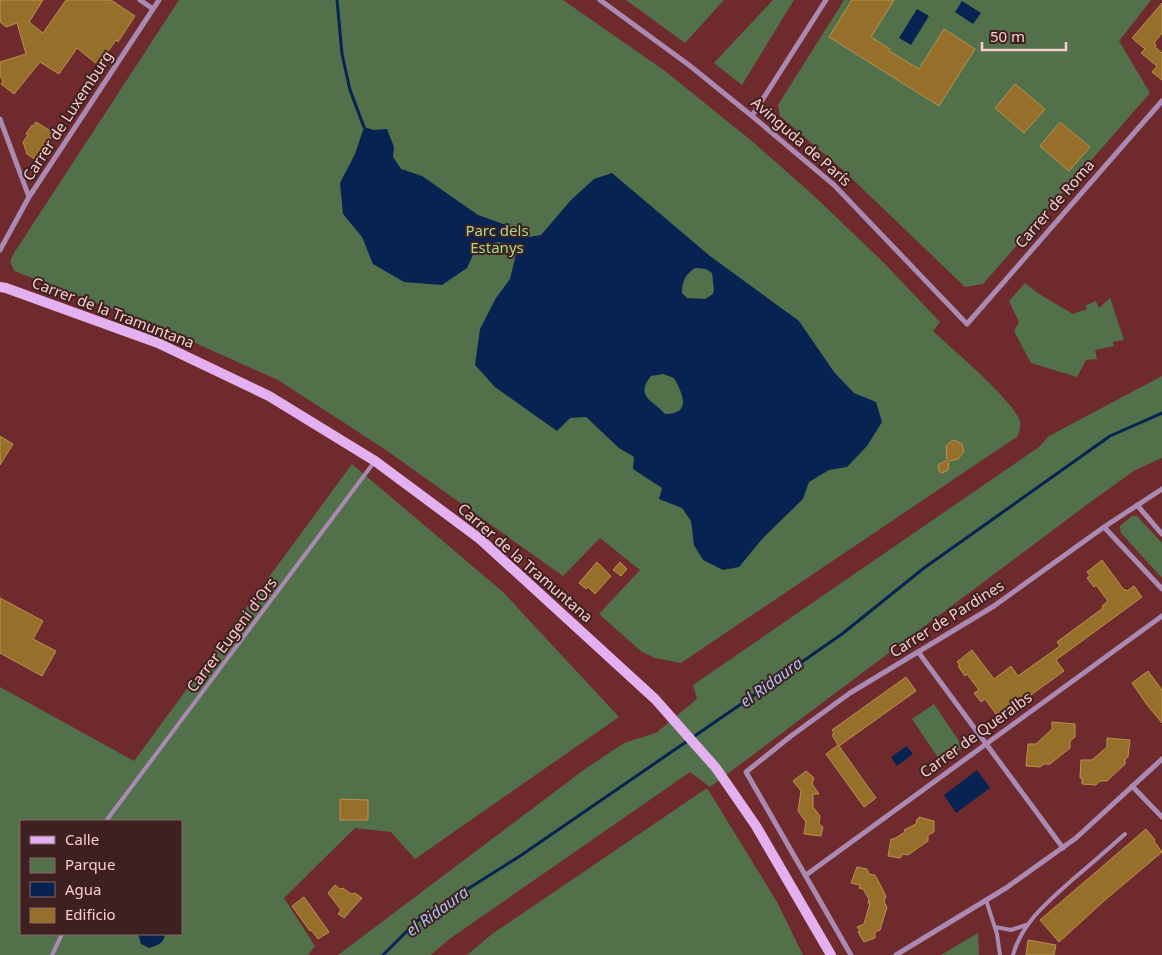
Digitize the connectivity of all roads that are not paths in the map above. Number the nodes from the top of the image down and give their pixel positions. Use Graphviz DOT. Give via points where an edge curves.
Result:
graph roads {
  1 [pos="140,0"];
  2 [pos="159,0"];
  3 [pos="600,0"];
  4 [pos="826,0"];
  5 [pos="153,9"];
  6 [pos="1162,101"];
  7 [pos="752,116"];
  8 [pos="0,119"];
  9 [pos="29,197"];
  10 [pos="0,248"];
  11 [pos="2,285"];
  12 [pos="967,324"];
  13 [pos="375,461"];
  14 [pos="1162,489"];
  15 [pos="1137,505"];
  16 [pos="1104,527"];
  17 [pos="1162,534"];
  18 [pos="1162,589"];
  19 [pos="1162,616"];
  20 [pos="918,653"];
  21 [pos="986,744"];
  22 [pos="1162,759"];
  23 [pos="1132,786"];
  24 [pos="1162,816"];
  25 [pos="107,820"];
  26 [pos="1125,834"];
  27 [pos="1063,848"];
  28 [pos="806,875"];
  29 [pos="986,900"];
  30 [pos="1026,925"];
  31 [pos="995,927"];
  32 [pos="62,935"];
  33 [pos="52,955"];
  34 [pos="831,955"];
  35 [pos="851,955"];
  36 [pos="896,955"];
  37 [pos="1000,955"];
  38 [pos="1013,955"];
  1 -- 5 [label="street"];
  2 -- 5 [label="street, Carrer de Luxemburg"];
  3 -- 7 [label="street, Avinguda de París"];
  4 -- 7 [label="street"];
  5 -- 9 [label="street, Carrer de Luxemburg"];
  6 -- 12 [label="street, Carrer de Roma"];
  7 -- 12 [label="street, Avinguda de París" via="834,185"];
  8 -- 9 [label="street"];
  9 -- 10 [label="street, Carrer de Luxemburg"];
  11 -- 13 [label="main road, Carrer de la Tramuntana" via="166,347 269,396"];
  13 -- 25 [label="lane, Carrer Eugeni d'Ors"];
  13 -- 34 [label="main road, Carrer de la Tramuntana" via="480,540 655,699 716,768 756,826"];
  14 -- 15 [label="street, Carrer de Pardines"];
  15 -- 16 [label="street, Carrer de Pardines"];
  15 -- 17 [label="street"];
  16 -- 18 [label="street"];
  16 -- 20 [label="street, Carrer de Pardines" via="994,606"];
  19 -- 21 [label="street, Carrer de Queralbs"];
  20 -- 21 [label="street"];
  20 -- 28 [label="street, Carrer de Pardines" via="850,693 746,772"];
  21 -- 27 [label="street"];
  21 -- 28 [label="street, Carrer de Queralbs"];
  22 -- 23 [label="street"];
  23 -- 24 [label="street"];
  23 -- 27 [label="street"];
  26 -- 30 [label="lane"];
  27 -- 29 [label="street"];
  28 -- 35 [label="street"];
  29 -- 31 [label="lane"];
  29 -- 36 [label="street"];
  30 -- 31 [label="lane" via="1011,930"];
  30 -- 38 [label="lane"];
  31 -- 37 [label="lane"];
  32 -- 33 [label="lane"];
}
